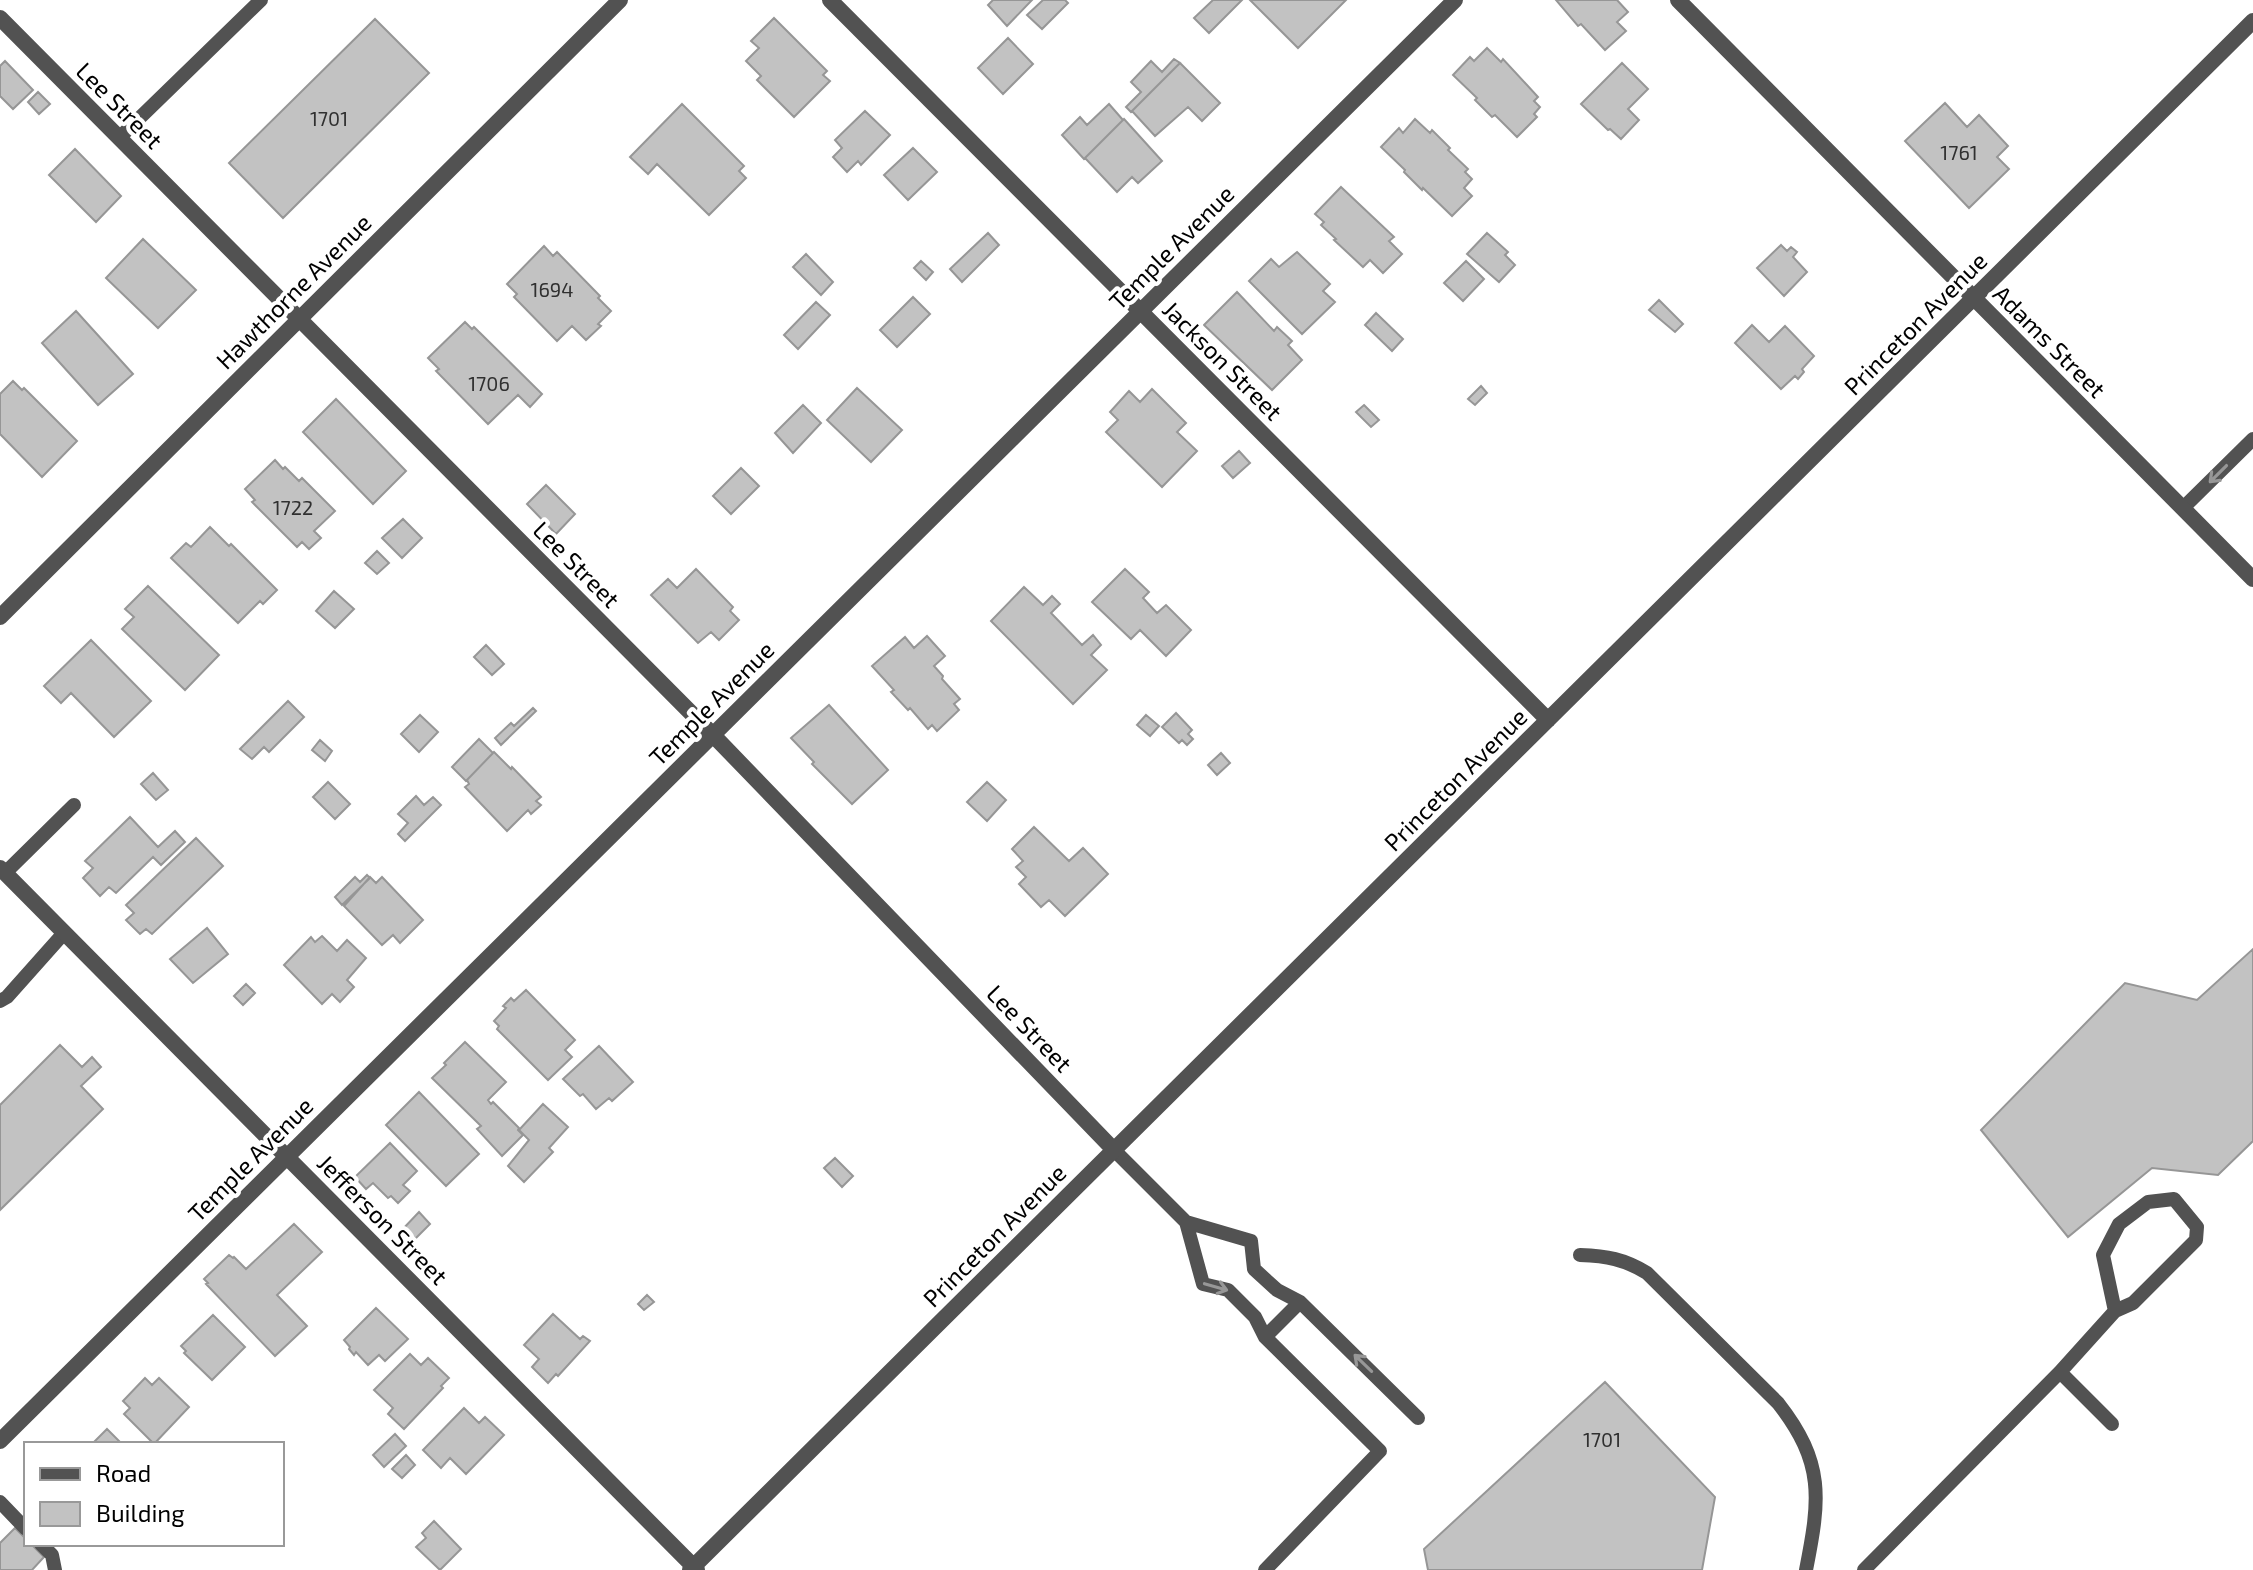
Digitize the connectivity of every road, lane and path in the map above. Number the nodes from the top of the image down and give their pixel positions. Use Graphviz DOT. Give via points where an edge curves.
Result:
graph roads {
  1 [pos="261,0"];
  2 [pos="620,0"];
  3 [pos="830,0"];
  4 [pos="1455,0"];
  5 [pos="1678,0"];
  6 [pos="0,18"];
  7 [pos="2253,21"];
  8 [pos="119,138"];
  9 [pos="1974,298"];
  10 [pos="1141,311"];
  11 [pos="300,319"];
  12 [pos="2253,439"];
  13 [pos="2183,508"];
  14 [pos="2253,579"];
  15 [pos="0,617"];
  16 [pos="1548,720"];
  17 [pos="713,735"];
  18 [pos="74,805"];
  19 [pos="2,871"];
  20 [pos="64,933"];
  21 [pos="0,1001"];
  22 [pos="1114,1150"];
  23 [pos="287,1157"];
  24 [pos="1186,1222"];
  25 [pos="1580,1255"];
  26 [pos="1300,1302"];
  27 [pos="2115,1311"];
  28 [pos="1265,1337"];
  29 [pos="2060,1372"];
  30 [pos="1418,1418"];
  31 [pos="2112,1424"];
  32 [pos="0,1441"];
  33 [pos="0,1502"];
  34 [pos="24,1527"];
  35 [pos="43,1546"];
  36 [pos="694,1569"];
  37 [pos="55,1570"];
  38 [pos="1265,1570"];
  39 [pos="1806,1570"];
  40 [pos="1864,1570"];
  1 -- 8 [label="lane"];
  2 -- 11 [label="street, Hawthorne Avenue"];
  3 -- 10 [label="street, Jackson Street"];
  4 -- 10 [label="street, Temple Avenue"];
  5 -- 9 [label="street, Adams Street"];
  6 -- 8 [label="street, Lee Street"];
  7 -- 9 [label="street, Princeton Avenue"];
  8 -- 11 [label="street, Lee Street"];
  9 -- 13 [label="street, Adams Street"];
  9 -- 16 [label="street, Princeton Avenue"];
  10 -- 16 [label="street, Jackson Street"];
  10 -- 17 [label="street, Temple Avenue"];
  11 -- 15 [label="street, Hawthorne Avenue"];
  11 -- 17 [label="street, Lee Street"];
  12 -- 13 [label="lane, one-way"];
  13 -- 14 [label="street, Adams Street"];
  16 -- 22 [label="street, Princeton Avenue"];
  17 -- 22 [label="street, Lee Street"];
  17 -- 23 [label="street, Temple Avenue"];
  18 -- 19 [label="lane"];
  19 -- 20 [label="street, Jefferson Street"];
  20 -- 21 [label="lane"];
  20 -- 23 [label="street, Jefferson Street"];
  22 -- 24 [label="lane"];
  22 -- 36 [label="street, Princeton Avenue"];
  23 -- 32 [label="street, Temple Avenue"];
  23 -- 36 [label="street, Jefferson Street"];
  24 -- 26 [label="lane" via="1251,1241 1254,1269"];
  24 -- 28 [label="lane, one-way" via="1203,1284 1228,1290 1255,1317"];
  25 -- 39 [label="lane" via="1629,1262 1647,1273 1793,1422 1811,1458 1816,1483"];
  26 -- 28 [label="lane"];
  30 -- 26 [label="lane, one-way"];
  27 -- 27 [label="lane" via="2133,1303 2196,1240 2197,1227 2174,1199 2148,1202 2119,1224 2103,1255"];
  27 -- 29 [label="lane"];
  28 -- 38 [label="lane" via="1380,1451"];
  29 -- 31 [label="lane"];
  29 -- 40 [label="lane"];
  33 -- 34 [label="lane"];
  35 -- 37 [label="lane" via="52,1555"];
}
